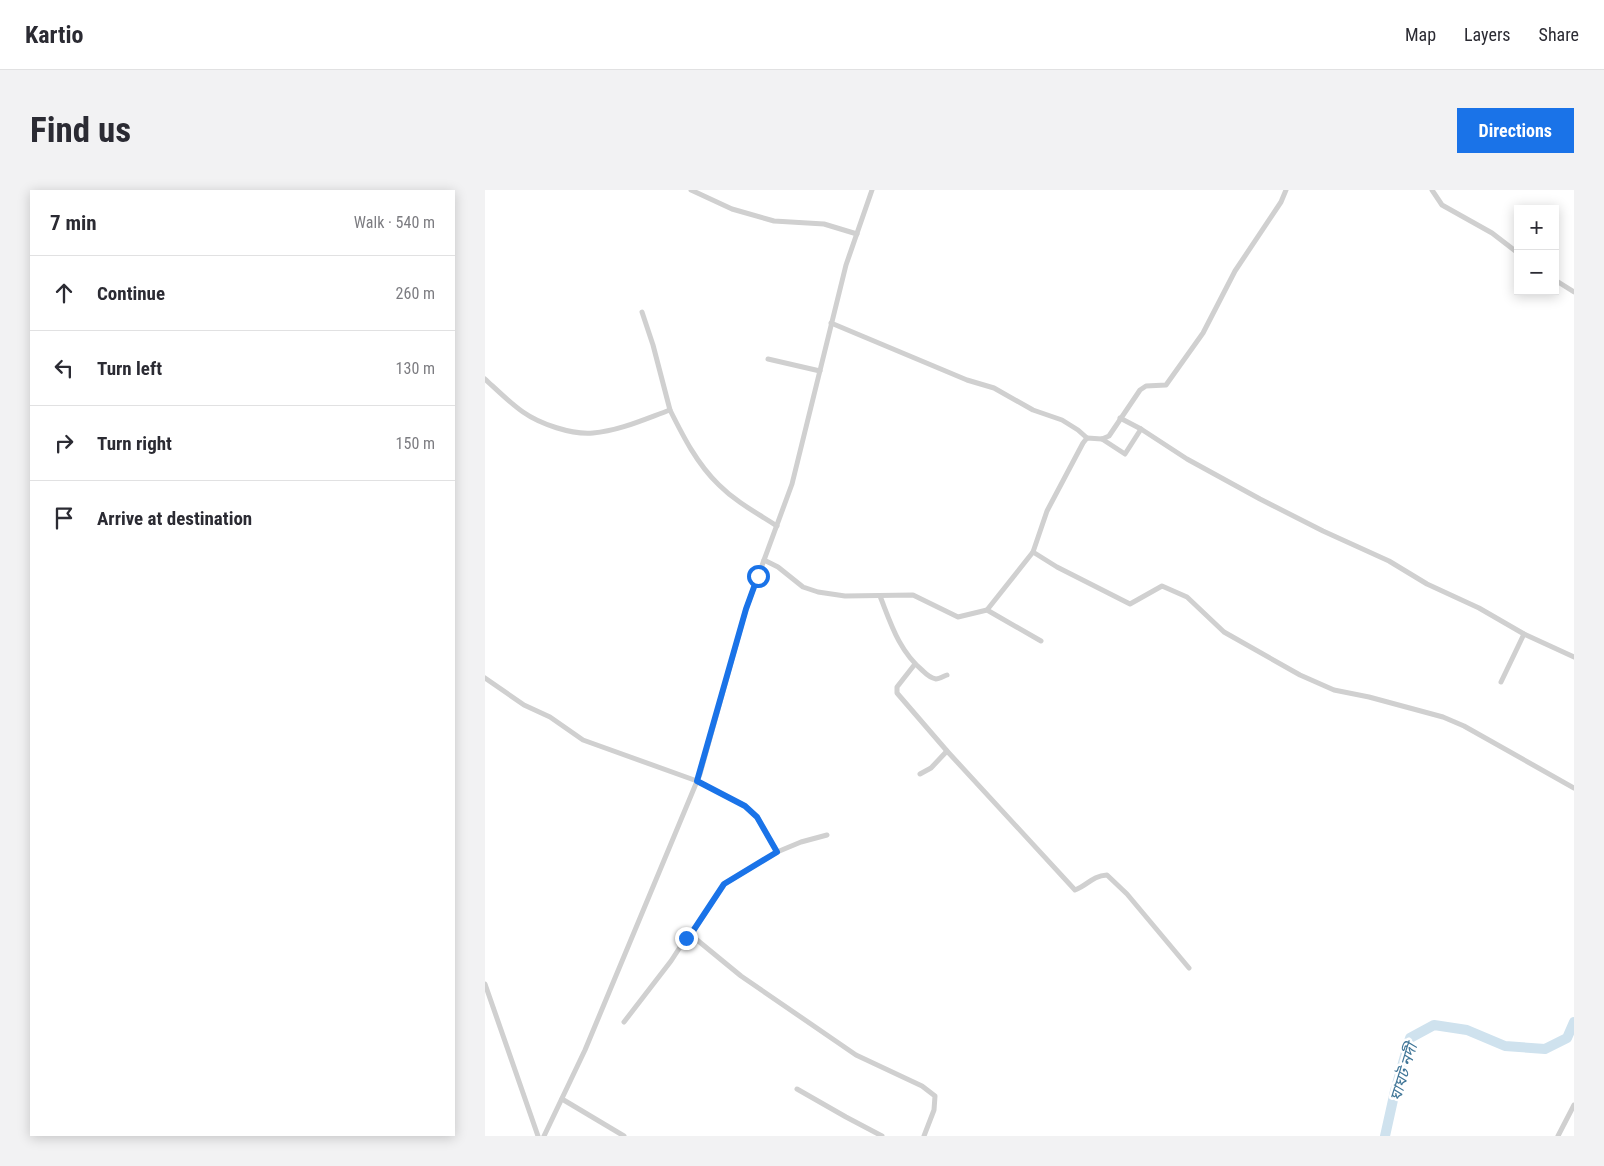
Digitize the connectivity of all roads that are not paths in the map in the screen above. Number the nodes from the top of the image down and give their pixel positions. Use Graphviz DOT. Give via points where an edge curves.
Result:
graph roads {
  1 [pos="691,190"];
  2 [pos="872,190"];
  3 [pos="1286,190"];
  4 [pos="1432,190"];
  5 [pos="857,234"];
  6 [pos="1514,250"];
  7 [pos="1559,283"];
  8 [pos="1574,292"];
  9 [pos="642,312"];
  10 [pos="831,323"];
  11 [pos="768,359"];
  12 [pos="820,371"];
  13 [pos="485,379"];
  14 [pos="670,410"];
  15 [pos="1120,418"];
  16 [pos="1141,429"];
  17 [pos="1087,438"];
  18 [pos="1103,439"];
  19 [pos="777,526"];
  20 [pos="1033,552"];
  21 [pos="764,560"];
  22 [pos="880,596"];
  23 [pos="987,610"];
  24 [pos="1524,634"];
  25 [pos="1041,641"];
  26 [pos="1574,657"];
  27 [pos="915,664"];
  28 [pos="947,675"];
  29 [pos="485,678"];
  30 [pos="1501,682"];
  31 [pos="947,751"];
  32 [pos="920,774"];
  33 [pos="697,781"];
  34 [pos="1574,788"];
  35 [pos="827,835"];
  36 [pos="777,852"];
  37 [pos="691,934"];
  38 [pos="1189,968"];
  39 [pos="485,984"];
  40 [pos="624,1022"];
  41 [pos="797,1089"];
  42 [pos="562,1099"];
  43 [pos="1574,1105"];
  44 [pos="538,1136"];
  45 [pos="544,1136"];
  46 [pos="624,1136"];
  47 [pos="882,1136"];
  48 [pos="924,1136"];
  49 [pos="1558,1136"];
  1 -- 5 [label="street" via="732,209 774,221 823,224"];
  2 -- 5 [label="street"];
  3 -- 15 [label="street" via="1235,270 1191,352 1166,385 1146,386 1140,390"];
  4 -- 6 [label="street" via="1442,205 1492,233"];
  5 -- 10 [label="street"];
  7 -- 8 [label="street"];
  9 -- 14 [label="street"];
  10 -- 12 [label="street"];
  10 -- 17 [label="street" via="967,380 994,388 1033,410 1062,420"];
  11 -- 12 [label="street"];
  12 -- 19 [label="street" via="792,484"];
  13 -- 14 [label="street" via="524,412 572,432 590,434 609,430"];
  14 -- 19 [label="street" via="691,449 719,485"];
  15 -- 16 [label="street"];
  15 -- 18 [label="street" via="1109,436"];
  16 -- 18 [label="street" via="1125,454"];
  16 -- 24 [label="street" via="1223,479 1389,561"];
  17 -- 18 [label="street"];
  17 -- 20 [label="street" via="1047,511"];
  19 -- 21 [label="street"];
  20 -- 23 [label="street"];
  20 -- 34 [label="street" via="1130,604 1162,586 1187,596 1224,632 1300,675 1334,690 1443,717"];
  21 -- 22 [label="street" via="803,587 818,592"];
  21 -- 33 [label="street" via="746,609"];
  22 -- 23 [label="street" via="913,595 958,617"];
  22 -- 27 [label="street" via="895,635"];
  23 -- 25 [label="street"];
  24 -- 26 [label="street"];
  24 -- 30 [label="street"];
  27 -- 28 [label="street" via="937,679"];
  27 -- 31 [label="street" via="897,687 897,693"];
  29 -- 33 [label="street" via="583,740"];
  31 -- 32 [label="street" via="931,768"];
  31 -- 38 [label="street" via="1075,890 1098,876 1107,875"];
  33 -- 36 [label="street" via="745,806 757,817"];
  33 -- 42 [label="street"];
  35 -- 36 [label="street"];
  36 -- 37 [label="street" via="724,884"];
  37 -- 40 [label="street"];
  37 -- 48 [label="street" via="741,976 856,1055 922,1086 935,1096 934,1110"];
  39 -- 44 [label="street"];
  41 -- 47 [label="street"];
  42 -- 45 [label="street"];
  42 -- 46 [label="street"];
  43 -- 49 [label="street"];
}
